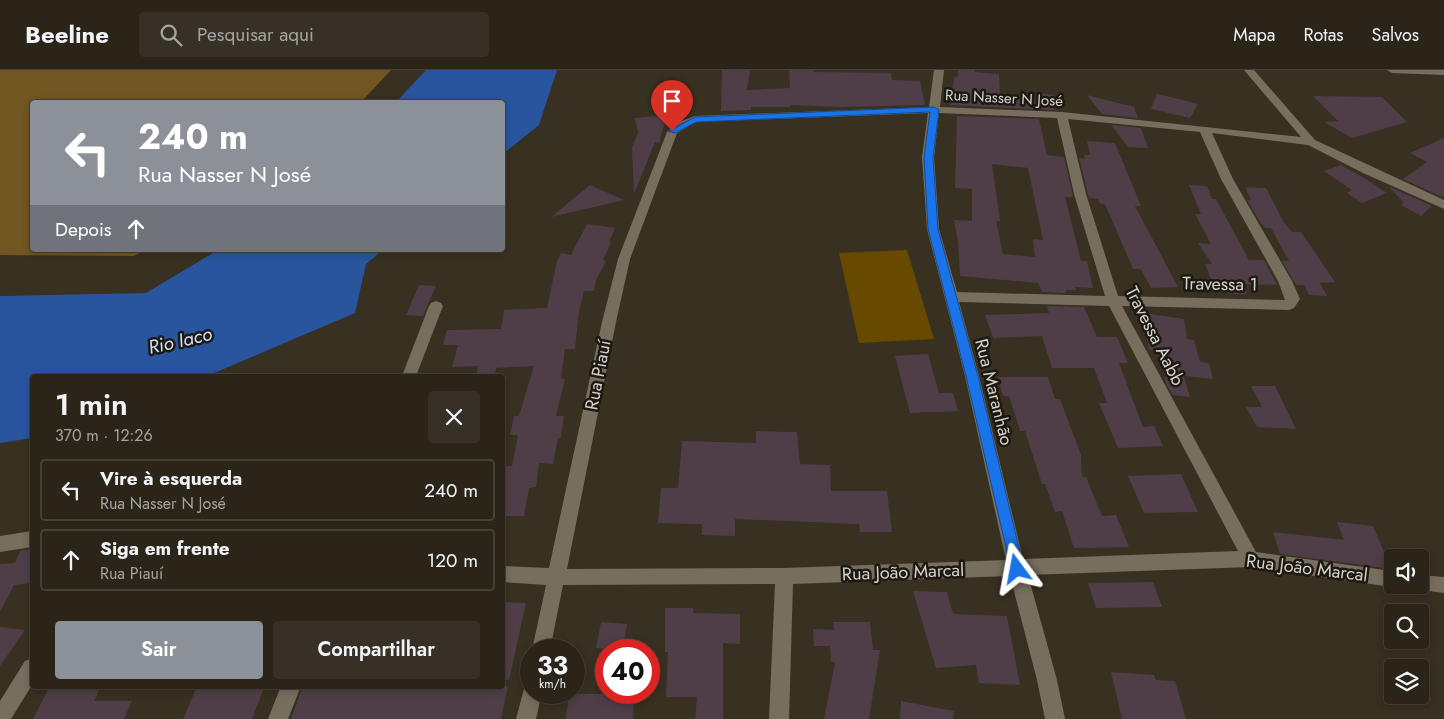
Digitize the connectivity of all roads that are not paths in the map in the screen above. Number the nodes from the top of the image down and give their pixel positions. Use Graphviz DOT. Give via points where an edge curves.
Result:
graph roads {
  1 [pos="939,70"];
  2 [pos="1249,70"];
  3 [pos="1392,70"];
  4 [pos="1444,72"];
  5 [pos="934,110"];
  6 [pos="1062,115"];
  7 [pos="695,119"];
  8 [pos="1204,129"];
  9 [pos="1311,142"];
  10 [pos="1444,205"];
  11 [pos="950,298"];
  12 [pos="1113,301"];
  13 [pos="436,306"];
  14 [pos="410,374"];
  15 [pos="30,539"];
  16 [pos="0,544"];
  17 [pos="1251,559"];
  18 [pos="1017,569"];
  19 [pos="505,574"];
  20 [pos="784,576"];
  21 [pos="558,577"];
  22 [pos="1384,578"];
  23 [pos="1429,584"];
  24 [pos="1444,585"];
  25 [pos="544,639"];
  26 [pos="30,671"];
  27 [pos="290,689"];
  28 [pos="529,704"];
  29 [pos="0,719"];
  30 [pos="278,719"];
  31 [pos="526,719"];
  32 [pos="780,719"];
  33 [pos="1055,719"];
  1 -- 5 [label="street, Rua Maranhão"];
  2 -- 9 [label="street"];
  3 -- 4 [label="street"];
  5 -- 6 [label="street, Rua Nasser N José"];
  5 -- 7 [label="street, Rua Nasser N José"];
  5 -- 11 [label="street, Rua Maranhão" via="928,158 933,229"];
  6 -- 8 [label="street, Rua Nasser N José"];
  6 -- 12 [label="street, Travessa Aabb" via="1080,194"];
  7 -- 21 [label="street, Rua Piauí" via="672,131 624,259"];
  8 -- 9 [label="street, Rua Nasser N José"];
  8 -- 12 [label="street, Travessa 1" via="1227,179 1293,299 1288,305"];
  9 -- 10 [label="street"];
  11 -- 12 [label="street, Travessa 1"];
  11 -- 18 [label="street, Rua Maranhão" via="972,376"];
  12 -- 17 [label="street, Travessa Aabb"];
  13 -- 14 [label="street"];
  15 -- 16 [label="street"];
  17 -- 18 [label="street, Rua João Marcal"];
  17 -- 22 [label="street, Rua João Marcal"];
  18 -- 20 [label="street, Rua João Marcal"];
  18 -- 33 [label="street, Rua Maranhão"];
  19 -- 21 [label="street, Rua João Marcal"];
  20 -- 21 [label="street, Rua João Marcal"];
  20 -- 32 [label="street"];
  21 -- 25 [label="street, Rua Piauí"];
  23 -- 24 [label="street"];
  26 -- 29 [label="street"];
  27 -- 30 [label="street"];
  28 -- 31 [label="street"];
}
